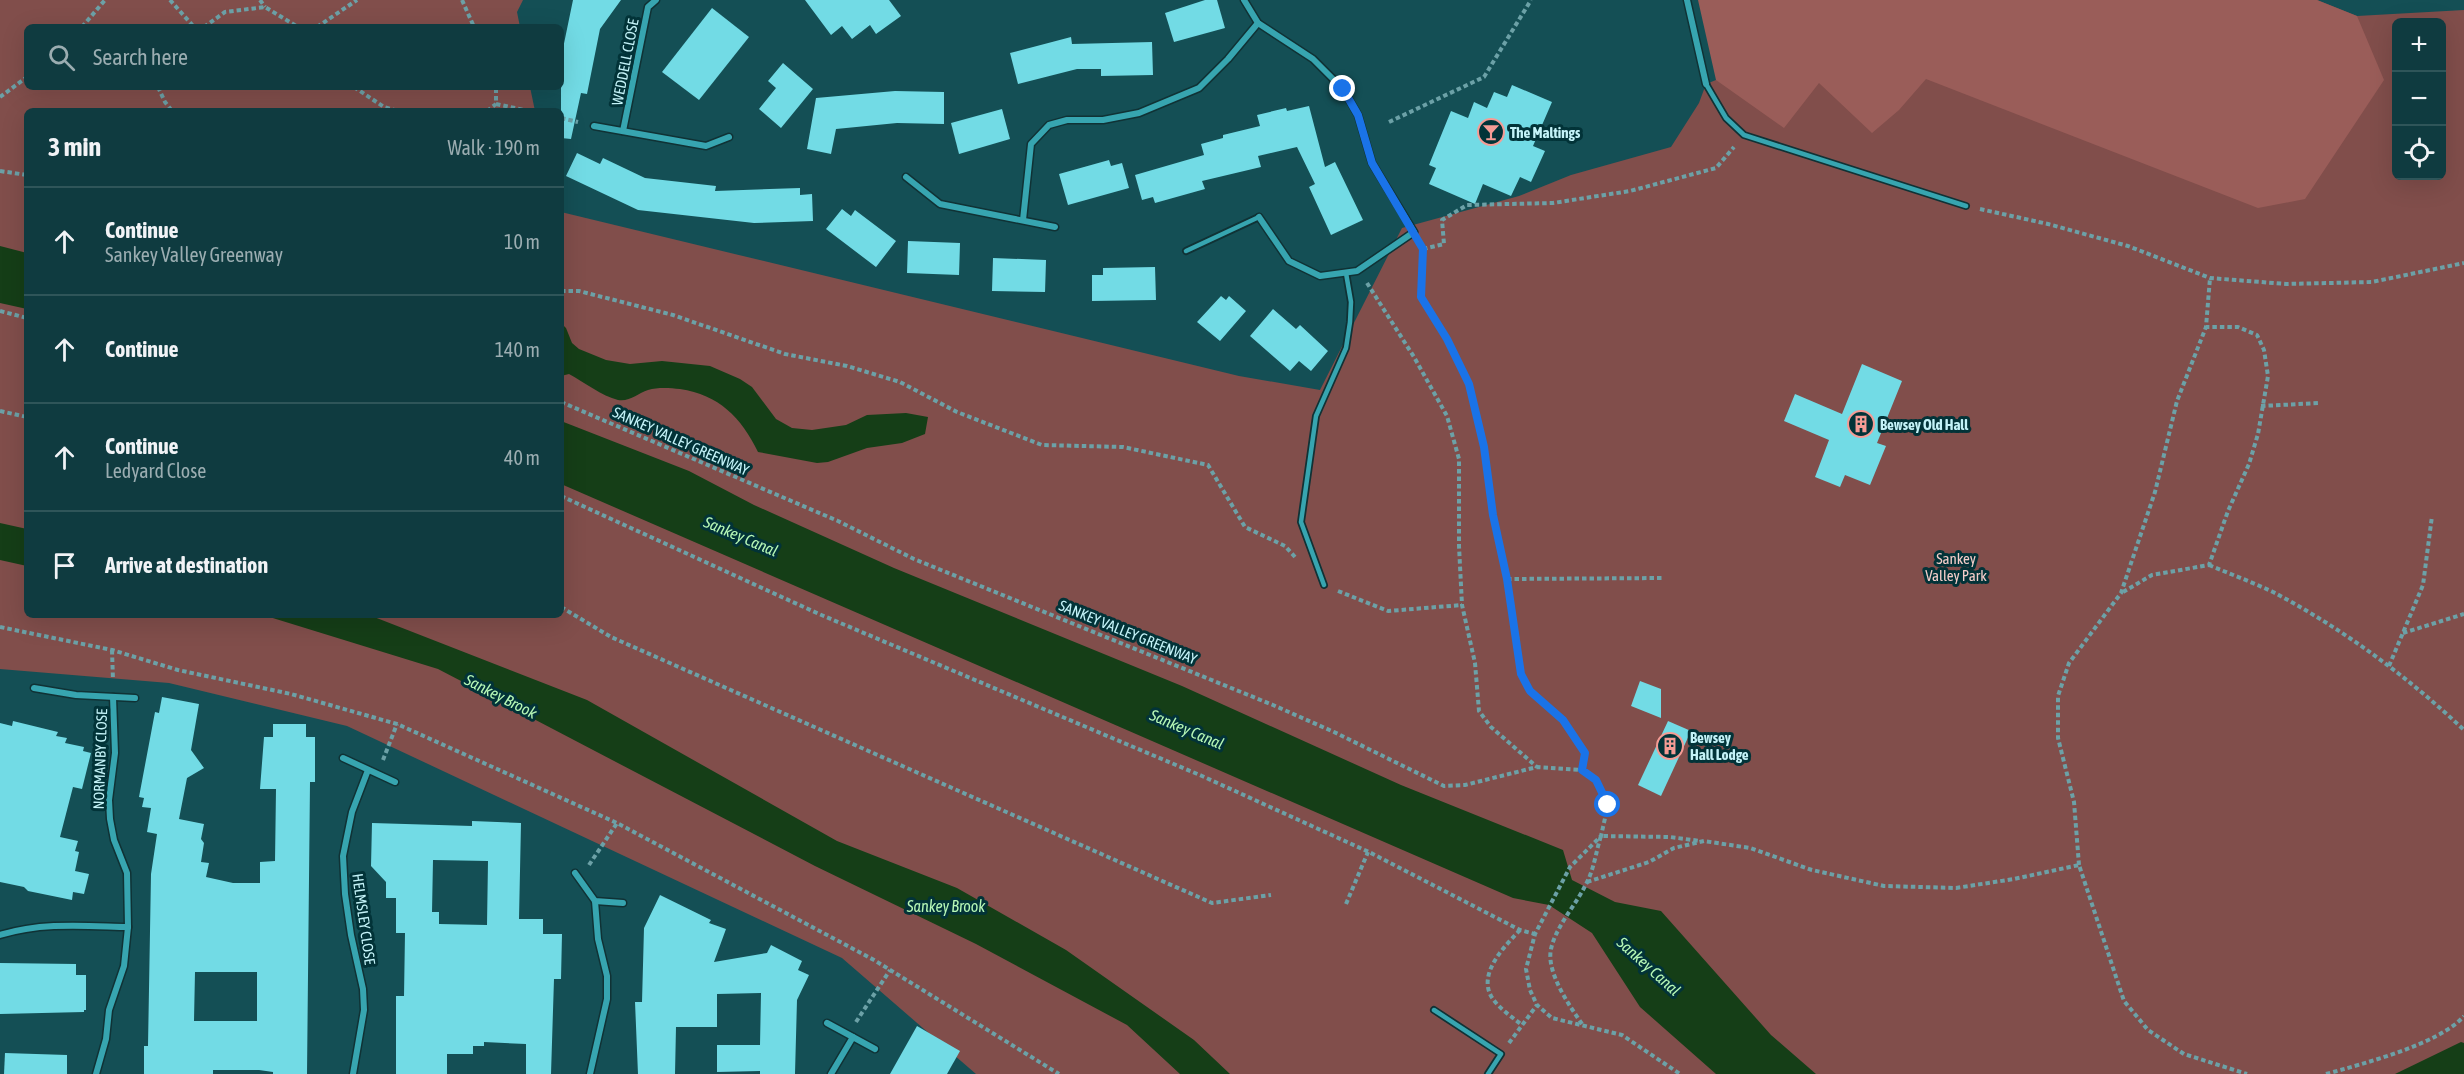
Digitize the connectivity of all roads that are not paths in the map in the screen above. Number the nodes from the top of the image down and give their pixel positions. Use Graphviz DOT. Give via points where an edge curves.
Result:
graph roads {
  1 [pos="656,0"];
  2 [pos="1244,0"];
  3 [pos="1687,0"];
  4 [pos="1258,23"];
  5 [pos="1706,84"];
  6 [pos="594,126"];
  7 [pos="623,131"];
  8 [pos="729,137"];
  9 [pos="906,177"];
  10 [pos="1966,206"];
  11 [pos="1259,217"];
  12 [pos="1023,220"];
  13 [pos="1054,227"];
  14 [pos="1186,251"];
  15 [pos="1346,273"];
  16 [pos="1323,585"];
  17 [pos="34,688"];
  18 [pos="113,697"];
  19 [pos="135,698"];
  20 [pos="343,758"];
  21 [pos="368,770"];
  22 [pos="395,782"];
  23 [pos="575,873"];
  24 [pos="596,901"];
  25 [pos="623,903"];
  26 [pos="128,927"];
  27 [pos="0,935"];
  28 [pos="1434,1010"];
  29 [pos="827,1023"];
  30 [pos="851,1036"];
  31 [pos="875,1049"];
  32 [pos="96,1074"];
  33 [pos="353,1074"];
  34 [pos="590,1074"];
  35 [pos="831,1074"];
  36 [pos="1488,1074"];
  1 -- 7 [label="street, WEDDELL CLOSE" via="648,7"];
  2 -- 4 [label="street"];
  3 -- 5 [label="street"];
  4 -- 12 [label="street" via="1199,88 1139,113 1049,124 1031,144"];
  4 -- 15 [label="street" via="1313,59 1343,89 1358,115 1372,163 1414,232 1357,271"];
  5 -- 10 [label="lane" via="1726,118 1744,135"];
  6 -- 7 [label="street"];
  7 -- 8 [label="street" via="706,146"];
  9 -- 12 [label="street" via="940,204"];
  11 -- 14 [label="lane"];
  11 -- 15 [label="street" via="1289,261 1320,276"];
  12 -- 13 [label="street"];
  15 -- 16 [label="lane" via="1351,302 1347,339 1316,416 1300,522"];
  17 -- 18 [label="street, NORMANBY CLOSE" via="76,696"];
  18 -- 19 [label="street, NORMANBY CLOSE"];
  18 -- 26 [label="street, NORMANBY CLOSE" via="115,753 110,819 127,873"];
  20 -- 21 [label="street"];
  21 -- 22 [label="street"];
  21 -- 33 [label="street, HELMSLEY CLOSE" via="352,812 343,856 345,894 364,1010"];
  23 -- 24 [label="street"];
  24 -- 25 [label="street"];
  24 -- 34 [label="street" via="607,999"];
  26 -- 27 [label="street" via="48,925"];
  26 -- 32 [label="street, NORMANBY CLOSE" via="123,966"];
  28 -- 36 [label="lane" via="1501,1053"];
  29 -- 30 [label="street"];
  30 -- 31 [label="street"];
  30 -- 35 [label="street"];
}
